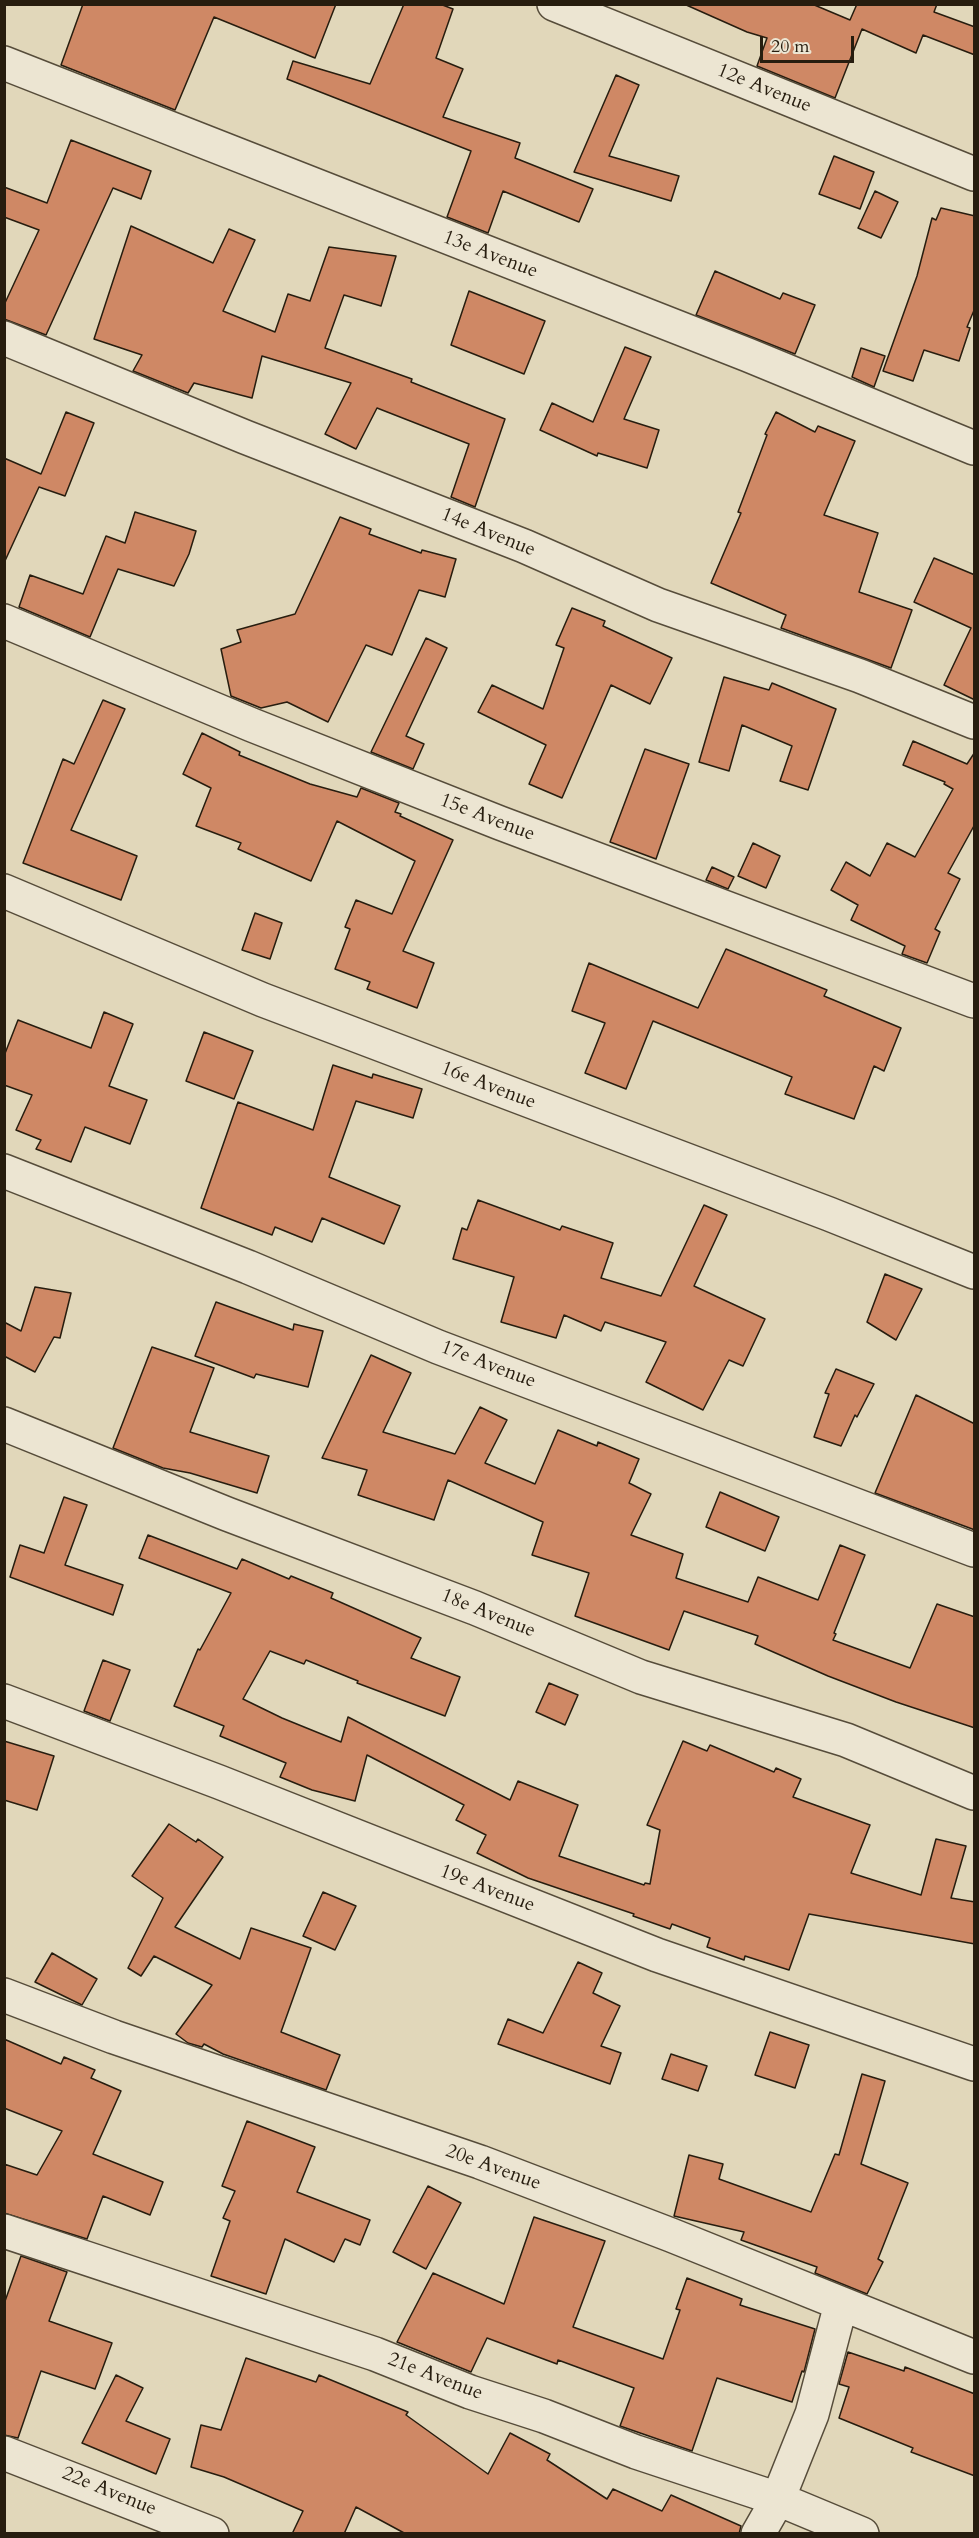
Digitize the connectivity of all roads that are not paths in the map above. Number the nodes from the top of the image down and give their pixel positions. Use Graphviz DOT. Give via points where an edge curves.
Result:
graph roads {
  1 [pos="554,4"];
  2 [pos="4,63"];
  3 [pos="975,174"];
  4 [pos="4,338"];
  5 [pos="975,448"];
  6 [pos="4,621"];
  7 [pos="975,722"];
  8 [pos="4,891"];
  9 [pos="975,1001"];
  10 [pos="4,1171"];
  11 [pos="975,1272"];
  12 [pos="4,1424"];
  13 [pos="975,1550"];
  14 [pos="4,1701"];
  15 [pos="975,1793"];
  16 [pos="4,1995"];
  17 [pos="975,2064"];
  18 [pos="4,2231"];
  19 [pos="841,2304"];
  20 [pos="975,2357"];
  21 [pos="4,2453"];
  22 [pos="778,2499"];
  23 [pos="212,2534"];
  24 [pos="758,2534"];
  25 [pos="862,2534"];
  1 -- 3 [label="street, 12e Avenue"];
  2 -- 5 [label="street, 13e Avenue"];
  4 -- 7 [label="street, 14e Avenue" via="524,546 658,605 860,676"];
  6 -- 9 [label="street, 15e Avenue" via="500,823"];
  8 -- 11 [label="street, 16e Avenue" via="263,1000"];
  10 -- 13 [label="street, 17e Avenue" via="438,1347"];
  12 -- 15 [label="street, 18e Avenue" via="641,1677 846,1740"];
  14 -- 17 [label="street, 19e Avenue" via="657,1955"];
  16 -- 19 [label="street, 20e Avenue" via="114,2037 480,2162"];
  18 -- 22 [label="street, 21e Avenue" via="375,2354 636,2452"];
  19 -- 20 [label="street, 20e Avenue"];
  19 -- 22 [label="street" via="812,2414"];
  21 -- 23 [label="street, 22e Avenue"];
  22 -- 24 [label="street"];
  22 -- 25 [label="street, 21e Avenue"];
}
